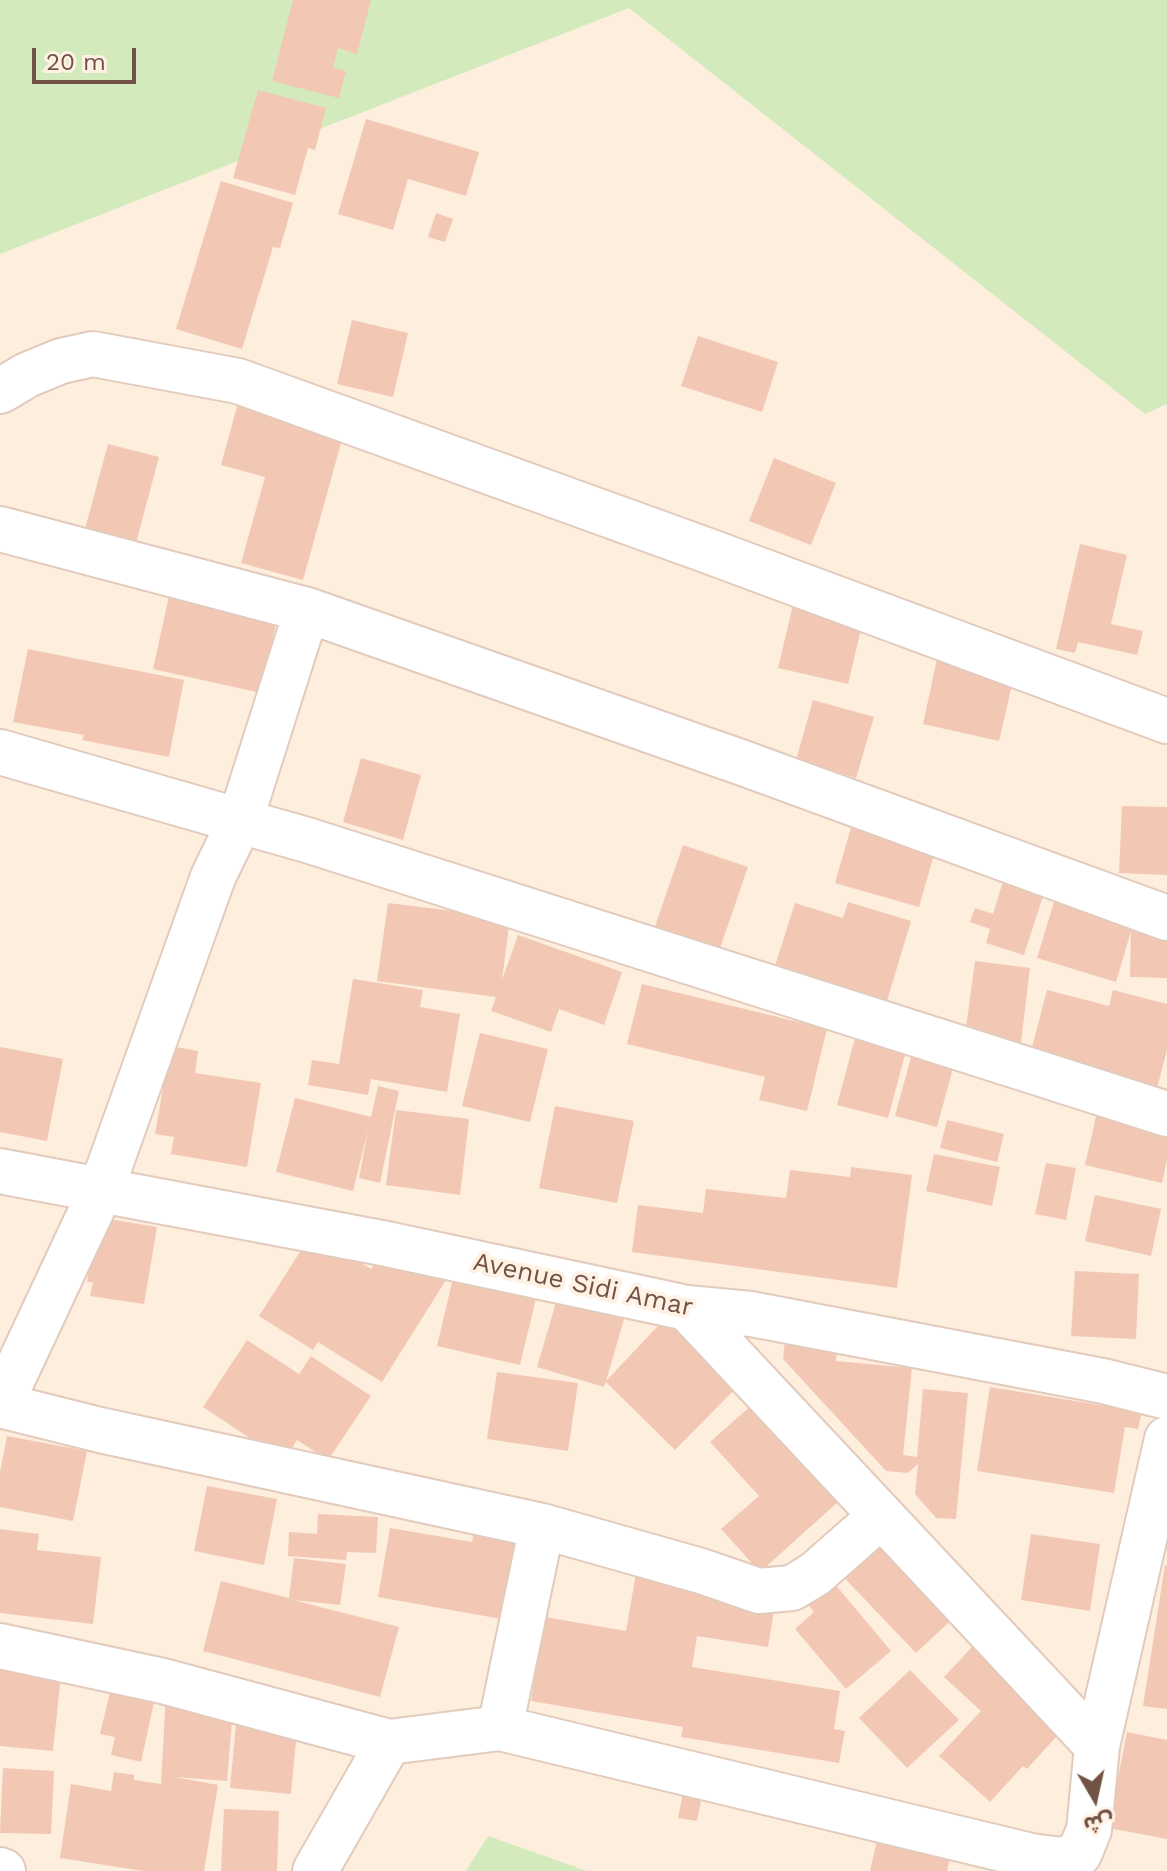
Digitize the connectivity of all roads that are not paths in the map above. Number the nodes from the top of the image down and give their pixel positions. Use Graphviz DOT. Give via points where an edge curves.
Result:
graph roads {
  1 [pos="0,391"];
  2 [pos="0,529"];
  3 [pos="307,610"];
  4 [pos="1167,721"];
  5 [pos="0,752"];
  6 [pos="240,821"];
  7 [pos="1167,918"];
  8 [pos="1167,1114"];
  9 [pos="0,1171"];
  10 [pos="101,1190"];
  11 [pos="687,1308"];
  12 [pos="1167,1397"];
  13 [pos="0,1406"];
  14 [pos="1167,1439"];
  15 [pos="881,1516"];
  16 [pos="542,1526"];
  17 [pos="0,1646"];
  18 [pos="500,1728"];
  19 [pos="389,1742"];
  20 [pos="1097,1746"];
  21 [pos="315,1871"];
  1 -- 4 [label="street" via="61,361 93,354 238,381"];
  2 -- 3 [label="street"];
  3 -- 6 [label="street"];
  3 -- 7 [label="street"];
  5 -- 6 [label="street"];
  6 -- 8 [label="street"];
  6 -- 10 [label="street" via="213,877"];
  9 -- 10 [label="street, Avenue Sidi Amar"];
  10 -- 11 [label="street, Avenue Sidi Amar"];
  10 -- 13 [label="street"];
  11 -- 12 [label="street, Avenue Sidi Amar" via="751,1314"];
  11 -- 15 [label="street"];
  13 -- 16 [label="street"];
  14 -- 20 [label="street"];
  15 -- 16 [label="street" via="815,1574 792,1588 759,1591"];
  15 -- 20 [label="street"];
  16 -- 18 [label="street"];
  17 -- 19 [label="street" via="163,1681"];
  18 -- 19 [label="street"];
  18 -- 20 [label="street" via="1061,1860 1079,1854 1089,1830"];
  19 -- 21 [label="street"];
}
